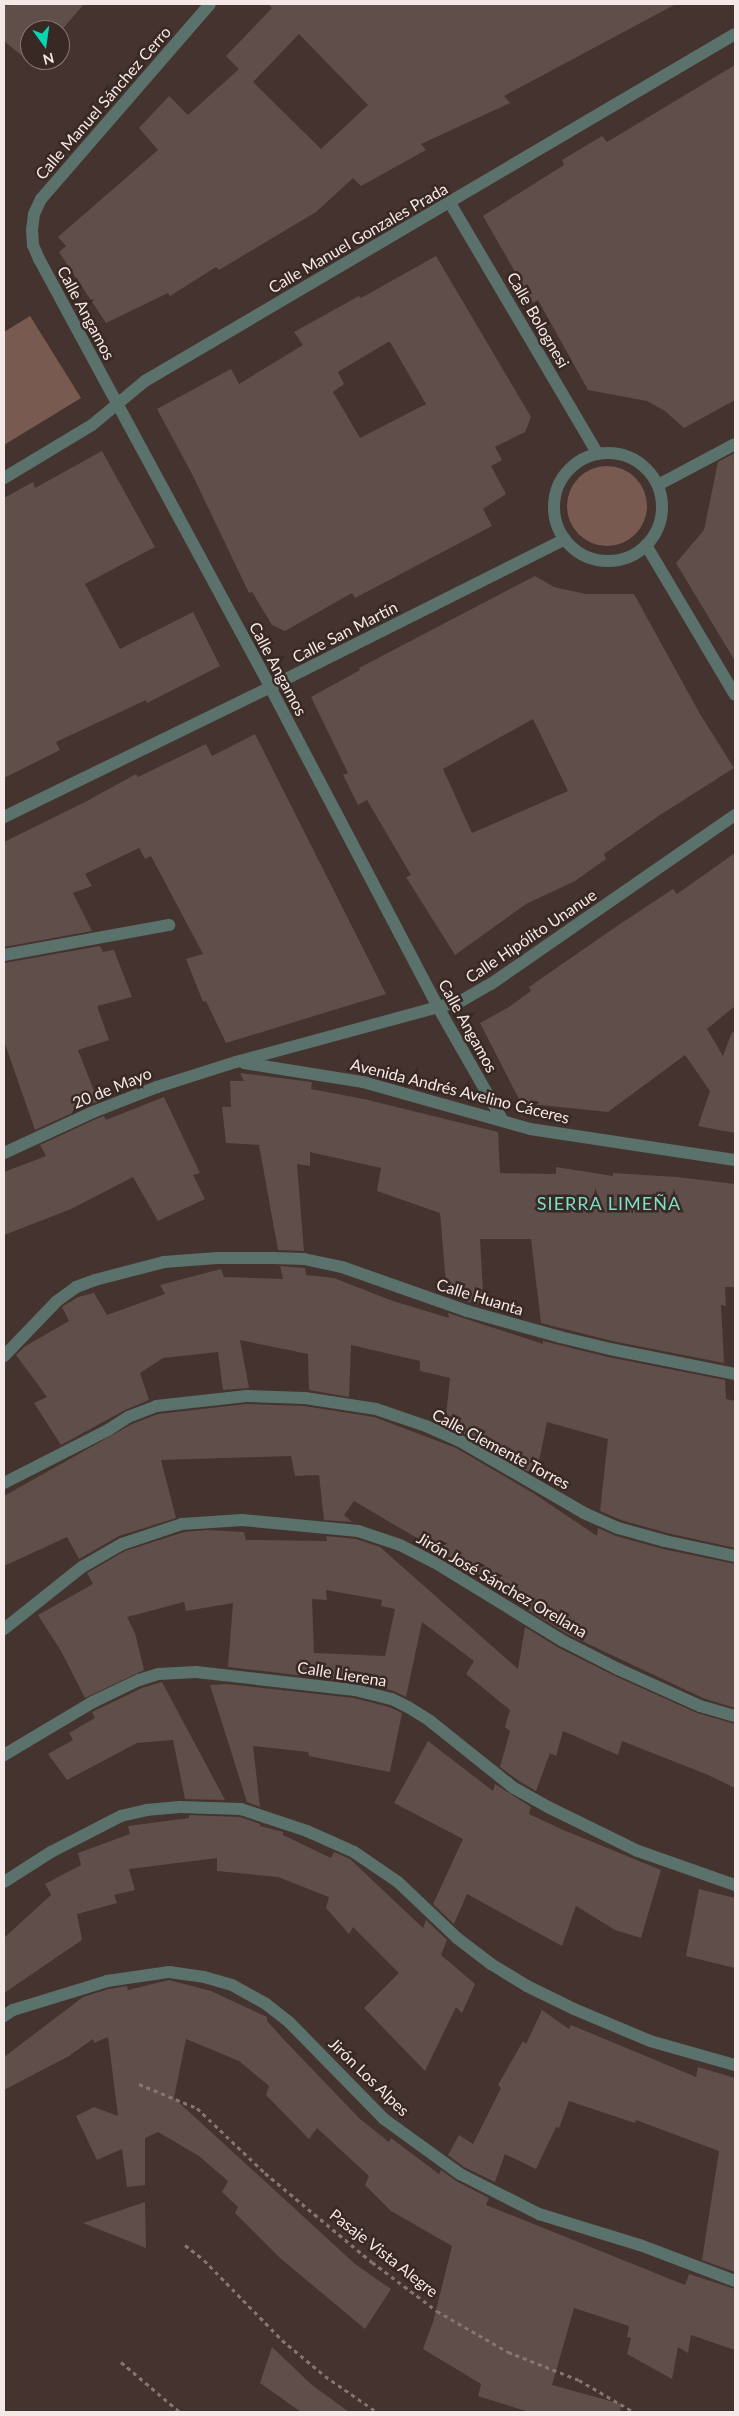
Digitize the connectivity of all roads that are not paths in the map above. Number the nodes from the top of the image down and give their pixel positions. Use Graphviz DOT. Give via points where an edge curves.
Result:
graph roads {
  1 [pos="210,4"];
  2 [pos="735,34"];
  3 [pos="450,203"];
  4 [pos="32,230"];
  5 [pos="117,404"];
  6 [pos="735,444"];
  7 [pos="598,454"];
  8 [pos="4,478"];
  9 [pos="658,485"];
  10 [pos="565,539"];
  11 [pos="646,545"];
  12 [pos="270,687"];
  13 [pos="735,695"];
  14 [pos="735,814"];
  15 [pos="4,817"];
  16 [pos="169,925"];
  17 [pos="4,955"];
  18 [pos="439,1009"];
  19 [pos="236,1062"];
  20 [pos="503,1121"];
  21 [pos="4,1153"];
  22 [pos="735,1160"];
  23 [pos="4,1356"];
  24 [pos="735,1374"];
  25 [pos="4,1483"];
  26 [pos="735,1556"];
  27 [pos="4,1629"];
  28 [pos="735,1716"];
  29 [pos="4,1755"];
  30 [pos="4,1882"];
  31 [pos="735,1885"];
  32 [pos="4,2016"];
  33 [pos="735,2065"];
  34 [pos="735,2281"];
  1 -- 4 [label="street, Calle Manuel Sánchez Cerro" via="42,199 34,214"];
  2 -- 3 [label="street, Calle Manuel Gonzales Prada"];
  3 -- 5 [label="street, Calle Manuel Gonzales Prada" via="145,381"];
  3 -- 7 [label="street, Calle Bolognesi"];
  4 -- 5 [label="street, Calle Angamos" via="38,259"];
  5 -- 8 [label="street, Calle Manuel Gonzales Prada" via="92,425"];
  5 -- 12 [label="street, Calle Angamos"];
  6 -- 9 [label="street"];
  7 -- 9 [label="street" via="610,453 633,459"];
  7 -- 10 [label="street" via="570,468 558,488 554,511"];
  9 -- 11 [label="street" via="662,510 654,535"];
  10 -- 11 [label="street" via="576,550 604,560 634,554"];
  10 -- 12 [label="street, Calle San Martín"];
  11 -- 13 [label="street"];
  12 -- 15 [label="street, Calle San Martín"];
  12 -- 18 [label="street, Calle Angamos"];
  14 -- 18 [label="street, Calle Hipólito Unanue" via="491,984"];
  16 -- 17 [label="street"];
  18 -- 19 [label="street, Calle Hipólito Unanue"];
  18 -- 20 [label="street, Calle Angamos"];
  19 -- 20 [label="street, Avenida Andrés Avelino Cáceres" via="363,1082"];
  19 -- 21 [label="street, 20 de Mayo" via="130,1097"];
  20 -- 22 [label="street, Avenida Andrés Avelino Cáceres" via="548,1132"];
  23 -- 24 [label="street, Calle Huanta" via="57,1301 76,1287 164,1262 281,1258 327,1263 467,1311 560,1337"];
  25 -- 26 [label="street, Calle Clemente Torres" via="128,1417 156,1406 246,1396 305,1398 376,1409 426,1426 584,1513 618,1528"];
  27 -- 28 [label="street, Jirón José Sánchez Orellana" via="82,1567 122,1544 182,1524 242,1520 358,1531 400,1545 434,1562 562,1641 618,1669 700,1706"];
  29 -- 31 [label="street, Calle Lierena" via="93,1702 159,1674 196,1672 355,1690 392,1699 408,1707 514,1788 548,1807 638,1851"];
  30 -- 33 [label="street" via="52,1852 121,1816 180,1807 241,1809 307,1831 354,1852 398,1882 457,1938 527,1986 650,2041"];
  32 -- 34 [label="street, Jirón Los Alpes" via="13,2010 107,1981 169,1972 232,1985 290,2022 384,2119 460,2174 539,2214 640,2245"];
}
